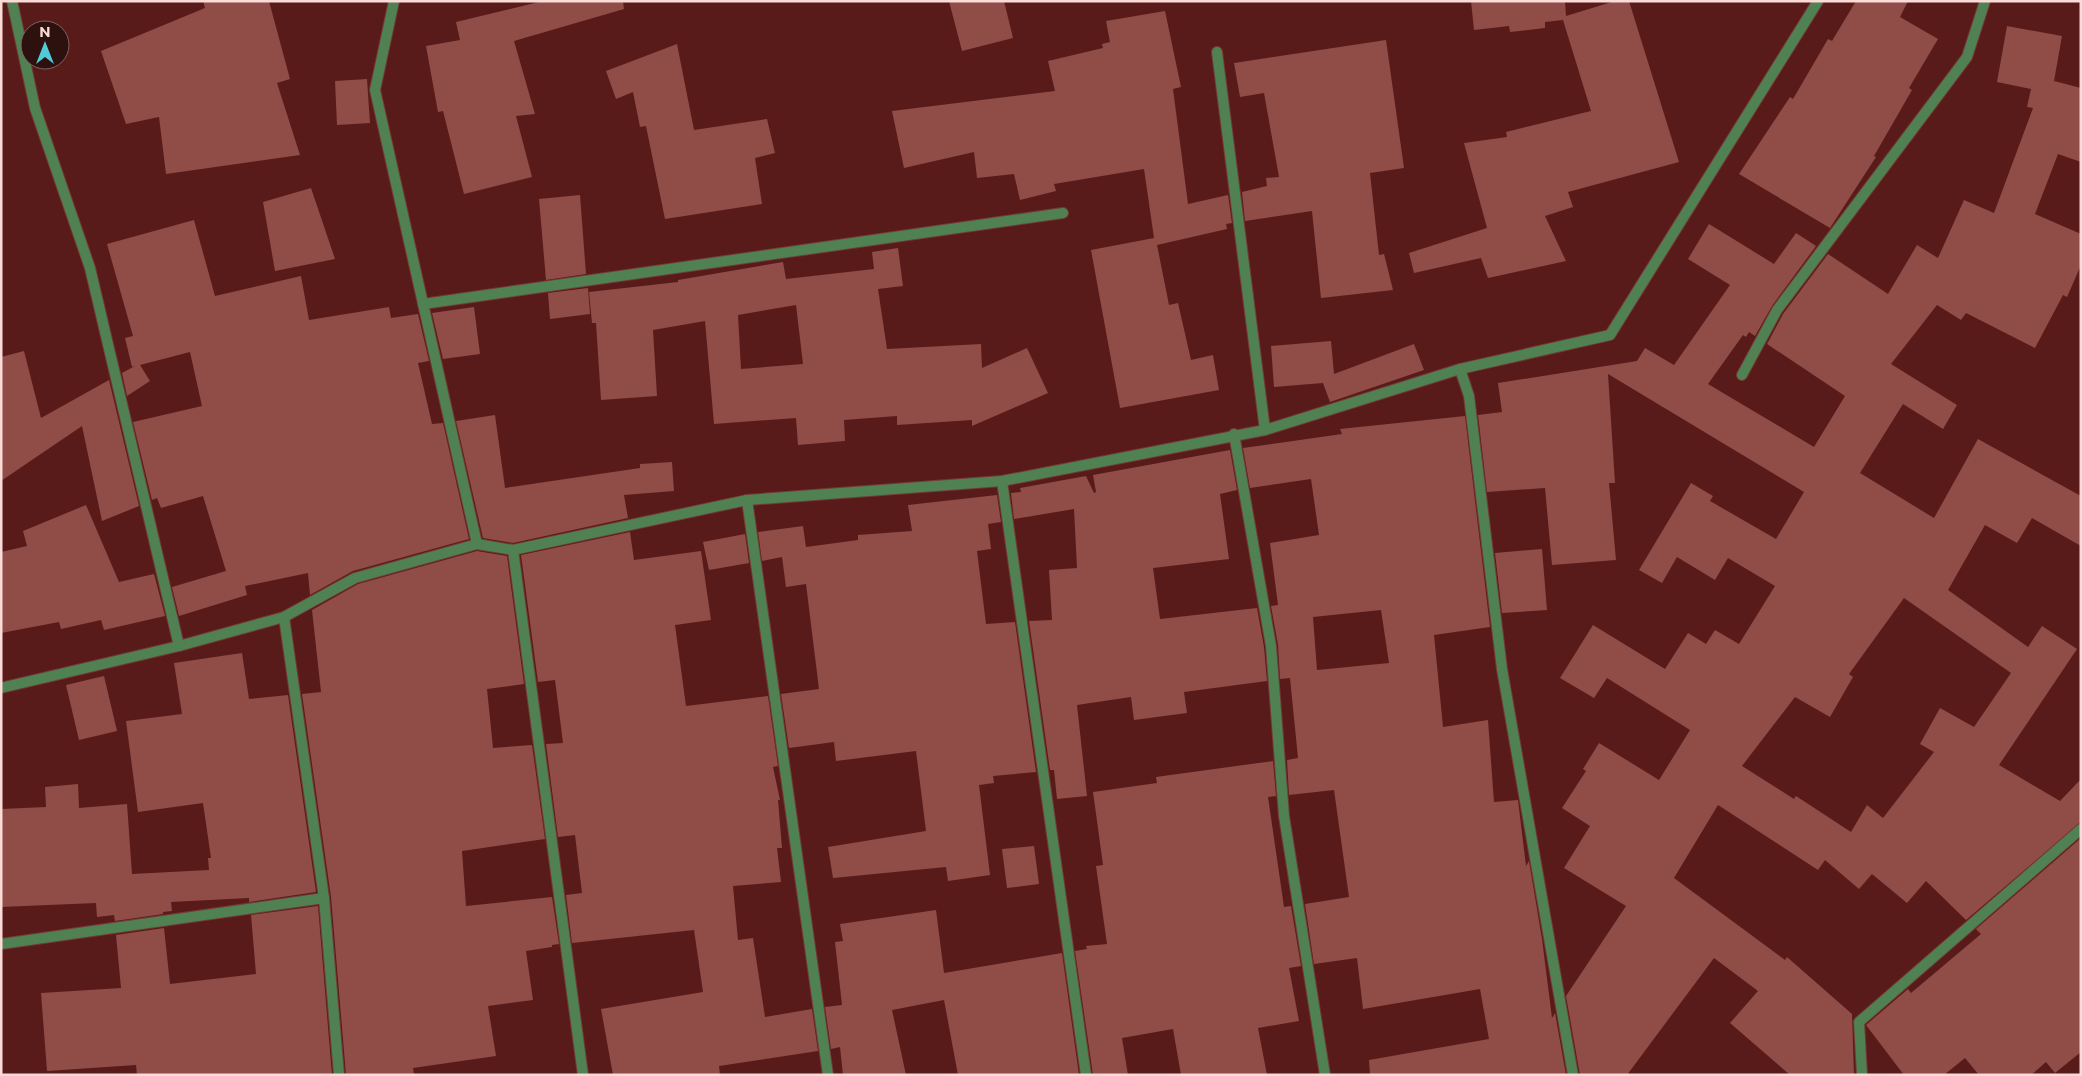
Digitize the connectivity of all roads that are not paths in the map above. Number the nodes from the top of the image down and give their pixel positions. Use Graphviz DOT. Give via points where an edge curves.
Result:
graph roads {
  1 [pos="12,1"];
  2 [pos="394,1"];
  3 [pos="1818,1"];
  4 [pos="1986,1"];
  5 [pos="1216,52"];
  6 [pos="1062,213"];
  7 [pos="423,304"];
  8 [pos="1460,369"];
  9 [pos="1742,375"];
  10 [pos="1265,430"];
  11 [pos="1234,434"];
  12 [pos="1002,481"];
  13 [pos="747,500"];
  14 [pos="477,544"];
  15 [pos="513,550"];
  16 [pos="284,616"];
  17 [pos="179,646"];
  18 [pos="1,688"];
  19 [pos="2081,829"];
  20 [pos="324,898"];
  21 [pos="1,944"];
  22 [pos="339,1075"];
  23 [pos="583,1075"];
  24 [pos="828,1075"];
  25 [pos="1086,1075"];
  26 [pos="1325,1075"];
  27 [pos="1573,1075"];
  28 [pos="1862,1075"];
  1 -- 17 [label="street" via="35,108 90,268"];
  2 -- 7 [label="street" via="375,90"];
  3 -- 8 [label="street" via="1610,335"];
  4 -- 9 [label="street" via="1967,56 1777,310"];
  5 -- 10 [label="street"];
  6 -- 7 [label="street"];
  7 -- 14 [label="street"];
  8 -- 10 [label="street"];
  8 -- 27 [label="street" via="1469,396 1502,669"];
  10 -- 11 [label="street"];
  11 -- 12 [label="street"];
  11 -- 26 [label="street" via="1271,646 1284,816"];
  12 -- 13 [label="street"];
  12 -- 25 [label="street"];
  13 -- 15 [label="street"];
  13 -- 24 [label="street"];
  14 -- 15 [label="street"];
  14 -- 16 [label="street" via="355,578"];
  15 -- 23 [label="street"];
  16 -- 17 [label="street"];
  16 -- 20 [label="street"];
  17 -- 18 [label="street"];
  19 -- 28 [label="street" via="1859,1022"];
  20 -- 21 [label="street"];
  20 -- 22 [label="street"];
}
